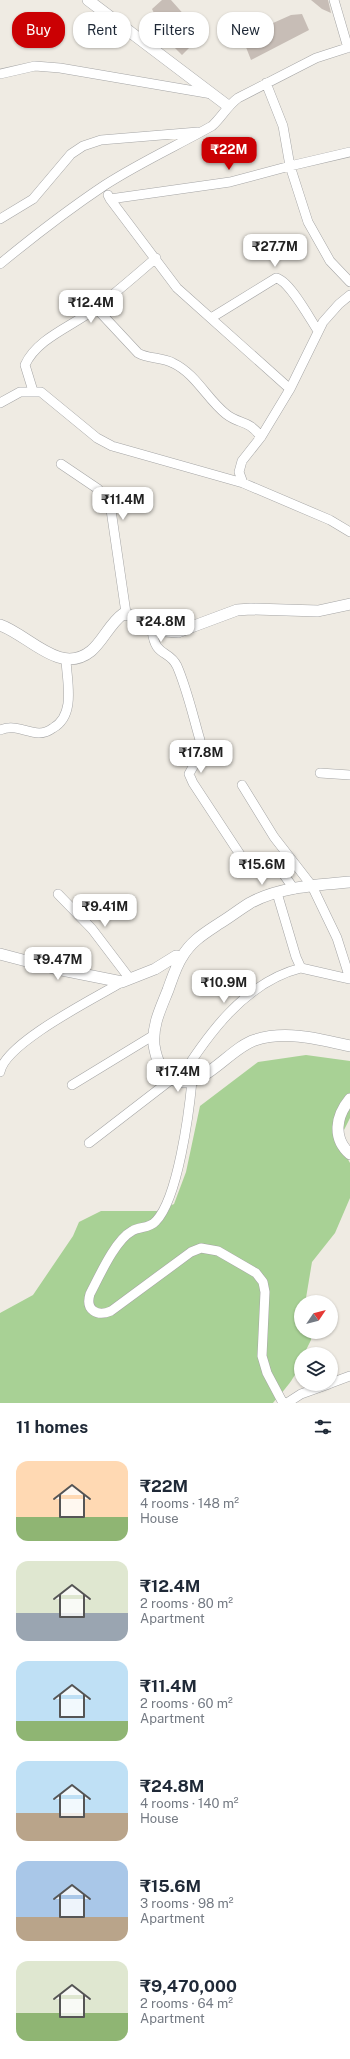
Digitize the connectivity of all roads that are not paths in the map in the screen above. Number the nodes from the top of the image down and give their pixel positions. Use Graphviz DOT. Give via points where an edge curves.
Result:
graph roads {
  1 [pos="88,0"];
  2 [pos="334,0"];
  3 [pos="349,47"];
  4 [pos="0,74"];
  5 [pos="266,83"];
  6 [pos="214,95"];
  7 [pos="228,106"];
  8 [pos="200,132"];
  9 [pos="350,152"];
  10 [pos="290,166"];
  11 [pos="102,187"];
  12 [pos="110,199"];
  13 [pos="0,219"];
  14 [pos="156,258"];
  15 [pos="0,264"];
  16 [pos="350,282"];
  17 [pos="350,295"];
  18 [pos="96,308"];
  19 [pos="211,318"];
  20 [pos="318,331"];
  21 [pos="290,389"];
  22 [pos="33,391"];
  23 [pos="0,403"];
  24 [pos="261,437"];
  25 [pos="61,464"];
  26 [pos="242,483"];
  27 [pos="350,532"];
  28 [pos="350,604"];
  29 [pos="126,613"];
  30 [pos="0,625"];
  31 [pos="152,630"];
  32 [pos="66,660"];
  33 [pos="0,730"];
  34 [pos="320,773"];
  35 [pos="350,775"];
  36 [pos="242,785"];
  37 [pos="350,882"];
  38 [pos="312,886"];
  39 [pos="294,890"];
  40 [pos="277,893"];
  41 [pos="58,894"];
  42 [pos="0,954"];
  43 [pos="182,957"];
  44 [pos="301,968"];
  45 [pos="350,979"];
  46 [pos="126,981"];
  47 [pos="154,1035"];
  48 [pos="350,1046"];
  49 [pos="0,1068"];
  50 [pos="175,1080"];
  51 [pos="192,1081"];
  52 [pos="72,1085"];
  53 [pos="350,1099"];
  54 [pos="89,1143"];
  55 [pos="350,1154"];
  56 [pos="350,1376"];
  57 [pos="338,1381"];
  58 [pos="310,1391"];
  59 [pos="283,1403"];
  60 [pos="287,1403"];
  1 -- 6 [label="street"];
  2 -- 3 [label="street"];
  3 -- 5 [label="street" via="316,58"];
  4 -- 6 [label="street" via="35,66 60,68"];
  5 -- 7 [label="street"];
  5 -- 10 [label="street" via="282,126"];
  6 -- 7 [label="street"];
  7 -- 8 [label="street" via="219,119"];
  8 -- 11 [label="street"];
  8 -- 13 [label="street" via="101,140 83,146 71,154 33,199"];
  9 -- 10 [label="street"];
  10 -- 12 [label="street" via="230,182"];
  10 -- 16 [label="street" via="314,234 330,261"];
  11 -- 12 [label="street"];
  11 -- 15 [label="street"];
  12 -- 14 [label="street"];
  14 -- 18 [label="street"];
  14 -- 19 [label="street" via="177,288"];
  17 -- 20 [label="street" via="339,304"];
  18 -- 22 [label="street" via="39,346 29,356 25,365"];
  18 -- 24 [label="street" via="138,354 160,358 186,371 226,414 250,424"];
  19 -- 20 [label="street" via="276,278 284,281 289,287"];
  19 -- 21 [label="street"];
  20 -- 21 [label="street"];
  21 -- 24 [label="street"];
  22 -- 23 [label="street" via="20,392"];
  22 -- 26 [label="street" via="41,392 98,438 112,446"];
  24 -- 26 [label="street" via="242,461 239,472"];
  25 -- 29 [label="street" via="98,489 110,503"];
  26 -- 27 [label="street" via="330,520"];
  28 -- 31 [label="street" via="318,611 237,610 178,632"];
  29 -- 31 [label="street"];
  29 -- 32 [label="street" via="120,616 90,652"];
  30 -- 32 [label="street"];
  31 -- 39 [label="street" via="156,647 176,665 200,740 200,759 189,774 193,784 241,856 252,862 272,858"];
  32 -- 33 [label="street" via="68,705 65,717 58,725 40,733 13,727"];
  34 -- 35 [label="street"];
  36 -- 38 [label="street" via="274,837"];
  37 -- 38 [label="street"];
  38 -- 39 [label="street"];
  38 -- 45 [label="street" via="337,938"];
  39 -- 40 [label="street"];
  40 -- 43 [label="street" via="251,903 209,930 193,942"];
  40 -- 44 [label="street"];
  41 -- 46 [label="street" via="92,929"];
  42 -- 46 [label="street" via="57,969"];
  43 -- 46 [label="street" via="176,956 155,969"];
  43 -- 47 [label="street" via="158,1015"];
  44 -- 45 [label="street"];
  44 -- 50 [label="street" via="286,971 271,979 236,1007 198,1048"];
  46 -- 49 [label="street" via="30,1037 11,1052"];
  47 -- 50 [label="street" via="158,1061 166,1074"];
  47 -- 52 [label="street"];
  48 -- 51 [label="street" via="292,1035 264,1038 245,1044"];
  50 -- 51 [label="street"];
  50 -- 54 [label="street"];
  51 -- 59 [label="street" via="181,1156 164,1211 151,1225 132,1230 122,1239 90,1294 89,1307 97,1314 111,1311 191,1252 201,1248 218,1251 256,1273 263,1282 265,1292 262,1356 267,1373"];
  53 -- 55 [label="street" via="338,1116 342,1143"];
  56 -- 57 [label="street"];
  58 -- 60 [label="street"];
}
